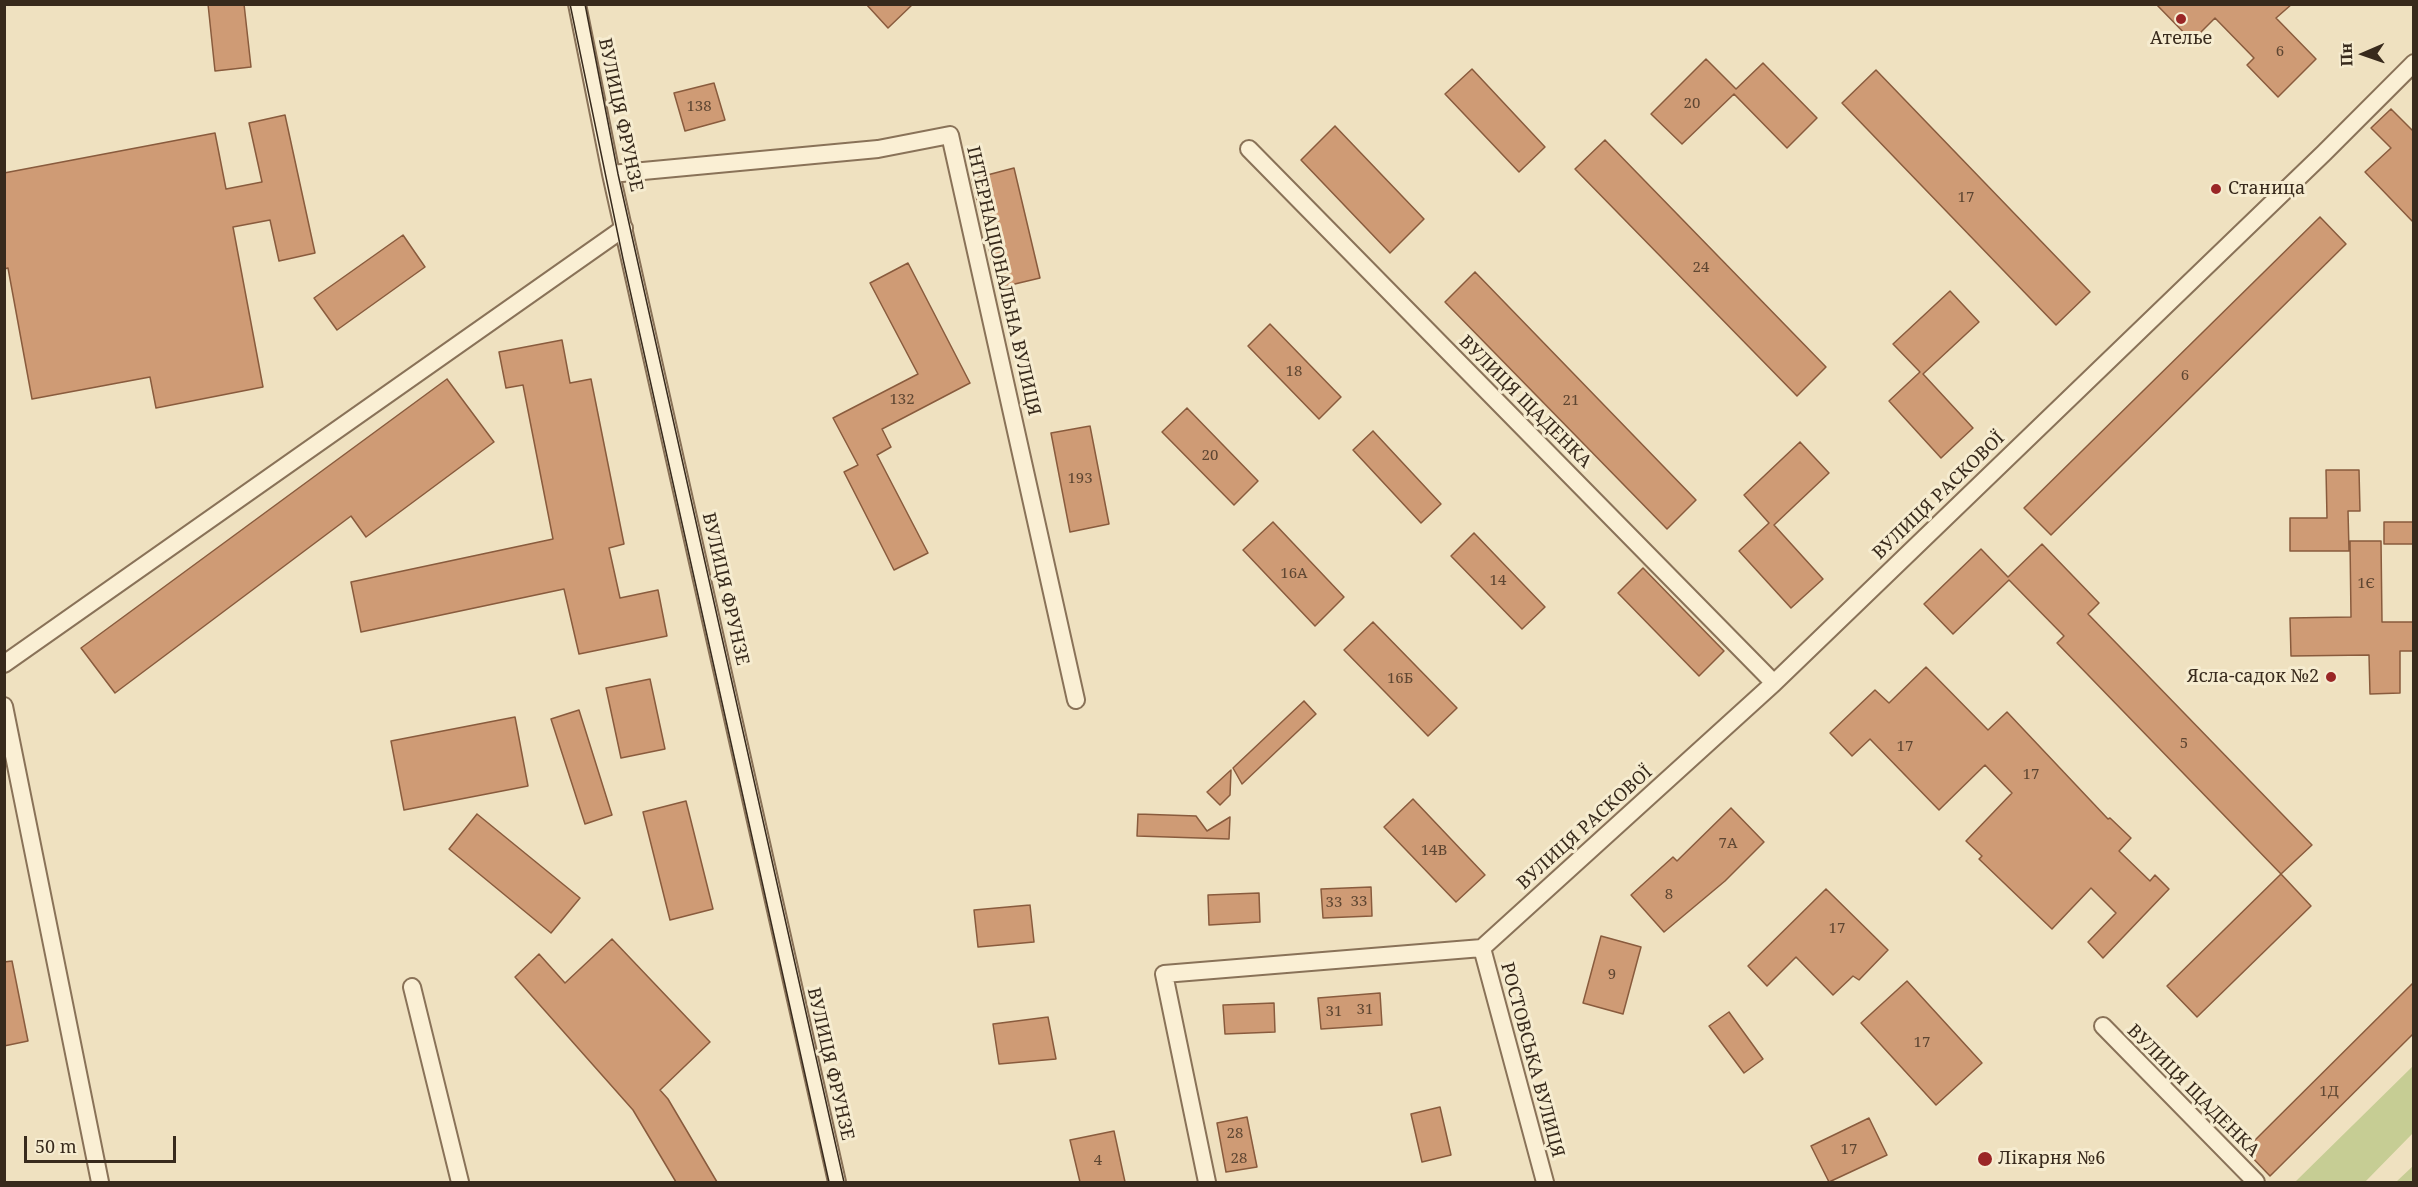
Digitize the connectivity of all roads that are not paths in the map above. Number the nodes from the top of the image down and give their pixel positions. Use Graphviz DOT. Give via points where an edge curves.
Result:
graph roads {
  1 [pos="577,4"];
  2 [pos="2414,63"];
  3 [pos="1249,149"];
  4 [pos="611,174"];
  5 [pos="624,228"];
  6 [pos="4,664"];
  7 [pos="1774,683"];
  8 [pos="1076,700"];
  9 [pos="4,706"];
  10 [pos="1482,948"];
  11 [pos="412,987"];
  12 [pos="2103,1026"];
  13 [pos="99,1182"];
  14 [pos="460,1182"];
  15 [pos="837,1182"];
  16 [pos="1207,1182"];
  17 [pos="1545,1182"];
  18 [pos="2256,1182"];
  1 -- 4 [label="street, ВУЛИЦЯ ФРУНЗЕ"];
  2 -- 7 [label="street, ВУЛИЦЯ РАСКОВОЇ"];
  3 -- 7 [label="street, ВУЛИЦЯ ЩАДЕНКА"];
  4 -- 5 [label="street, ВУЛИЦЯ ФРУНЗЕ"];
  4 -- 8 [label="street, ІНТЕРНАЦІОНАЛЬНА ВУЛИЦЯ" via="878,149 950,135"];
  5 -- 6 [label="street"];
  5 -- 15 [label="street, ВУЛИЦЯ ФРУНЗЕ"];
  7 -- 10 [label="street, ВУЛИЦЯ РАСКОВОЇ"];
  9 -- 13 [label="street"];
  10 -- 16 [label="street" via="1164,974"];
  10 -- 17 [label="street, РОСТОВСЬКА ВУЛИЦЯ"];
  11 -- 14 [label="street"];
  12 -- 18 [label="street, ВУЛИЦЯ ЩАДЕНКА"];
}
